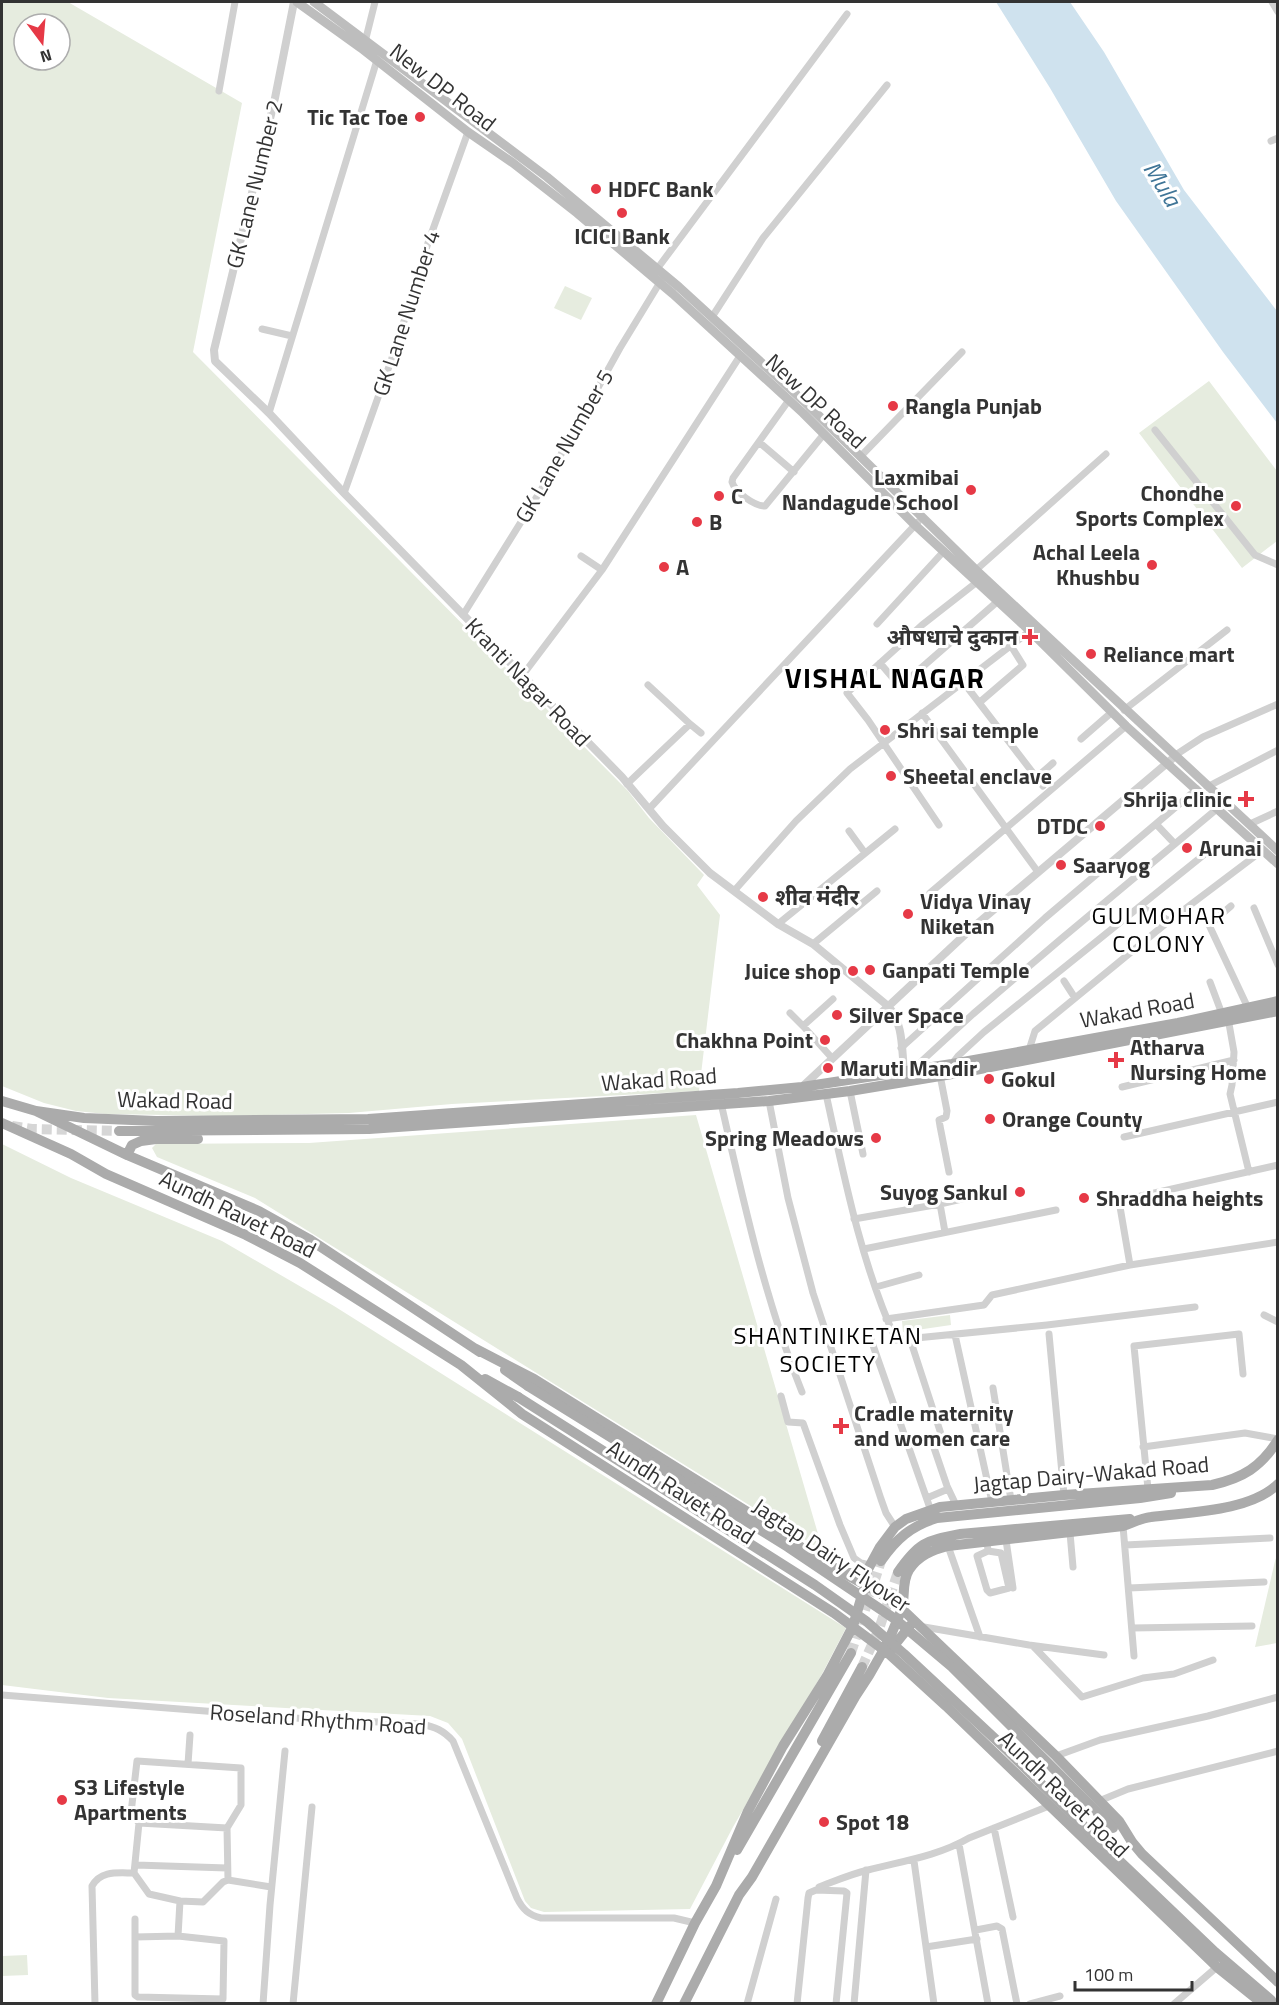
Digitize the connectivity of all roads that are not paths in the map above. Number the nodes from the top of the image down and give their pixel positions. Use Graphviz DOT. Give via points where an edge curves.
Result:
graph roads {
  1 [pos="235,2"];
  2 [pos="296,2"];
  3 [pos="314,2"];
  4 [pos="375,2"];
  5 [pos="1272,2"];
  6 [pos="1278,12"];
  7 [pos="847,14"];
  8 [pos="364,44"];
  9 [pos="380,57"];
  10 [pos="887,85"];
  11 [pos="219,91"];
  12 [pos="468,132"];
  13 [pos="660,276"];
  14 [pos="712,317"];
  15 [pos="262,329"];
  16 [pos="292,336"];
  17 [pos="962,352"];
  18 [pos="740,356"];
  19 [pos="218,365"];
  20 [pos="789,400"];
  21 [pos="268,413"];
  22 [pos="1155,430"];
  23 [pos="824,434"];
  24 [pos="759,442"];
  25 [pos="1106,454"];
  26 [pos="860,457"];
  27 [pos="794,472"];
  28 [pos="344,493"];
  29 [pos="918,521"];
  30 [pos="944,551"];
  31 [pos="581,556"];
  32 [pos="1278,566"];
  33 [pos="602,570"];
  34 [pos="976,570"];
  35 [pos="977,582"];
  36 [pos="998,601"];
  37 [pos="463,615"];
  38 [pos="877,624"];
  39 [pos="1227,630"];
  40 [pos="1030,631"];
  41 [pos="1011,646"];
  42 [pos="880,663"];
  43 [pos="522,676"];
  44 [pos="964,683"];
  45 [pos="648,685"];
  46 [pos="980,702"];
  47 [pos="1278,704"];
  48 [pos="1124,710"];
  49 [pos="1112,712"];
  50 [pos="922,714"];
  51 [pos="690,724"];
  52 [pos="1126,726"];
  53 [pos="701,733"];
  54 [pos="1081,739"];
  55 [pos="883,743"];
  56 [pos="1278,750"];
  57 [pos="1171,759"];
  58 [pos="1053,763"];
  59 [pos="1036,777"];
  60 [pos="627,784"];
  61 [pos="1043,786"];
  62 [pos="1207,787"];
  63 [pos="1197,789"];
  64 [pos="649,808"];
  65 [pos="1218,808"];
  66 [pos="1278,811"];
  67 [pos="1156,824"];
  68 [pos="939,825"];
  69 [pos="1250,825"];
  70 [pos="895,829"];
  71 [pos="1006,830"];
  72 [pos="849,831"];
  73 [pos="1174,843"];
  74 [pos="1211,849"];
  75 [pos="1263,850"];
  76 [pos="1278,851"];
  77 [pos="865,853"];
  78 [pos="1278,864"];
  79 [pos="1038,872"];
  80 [pos="734,891"];
  81 [pos="877,891"];
  82 [pos="930,893"];
  83 [pos="1141,906"];
  84 [pos="1232,906"];
  85 [pos="1254,908"];
  86 [pos="1169,921"];
  87 [pos="778,924"];
  88 [pos="813,944"];
  89 [pos="1278,965"];
  90 [pos="1064,981"];
  91 [pos="1210,982"];
  92 [pos="1075,998"];
  93 [pos="833,999"];
  94 [pos="1278,1002"];
  95 [pos="888,1006"];
  96 [pos="1248,1008"];
  97 [pos="1278,1011"];
  98 [pos="790,1013"];
  99 [pos="1226,1016"];
  100 [pos="803,1026"];
  101 [pos="901,1048"];
  102 [pos="1029,1050"];
  103 [pos="832,1058"];
  104 [pos="1234,1060"];
  105 [pos="952,1064"];
  106 [pos="907,1074"];
  107 [pos="940,1075"];
  108 [pos="1122,1087"];
  109 [pos="850,1091"];
  110 [pos="801,1092"];
  111 [pos="826,1094"];
  112 [pos="720,1100"];
  113 [pos="2,1101"];
  114 [pos="769,1101"];
  115 [pos="1278,1101"];
  116 [pos="36,1111"];
  117 [pos="1233,1112"];
  118 [pos="2,1123"];
  119 [pos="369,1129"];
  120 [pos="119,1131"];
  121 [pos="1124,1137"];
  122 [pos="863,1154"];
  123 [pos="127,1155"];
  124 [pos="1278,1165"];
  125 [pos="949,1172"];
  126 [pos="1249,1172"];
  127 [pos="1001,1190"];
  128 [pos="940,1204"];
  129 [pos="1056,1210"];
  130 [pos="854,1219"];
  131 [pos="945,1232"];
  132 [pos="1278,1242"];
  133 [pos="864,1249"];
  134 [pos="1130,1265"];
  135 [pos="919,1275"];
  136 [pos="876,1287"];
  137 [pos="1195,1307"];
  138 [pos="1264,1314"];
  139 [pos="886,1320"];
  140 [pos="1278,1322"];
  141 [pos="867,1331"];
  142 [pos="1049,1334"];
  143 [pos="955,1335"];
  144 [pos="910,1339"];
  145 [pos="474,1348"];
  146 [pos="461,1365"];
  147 [pos="1243,1374"];
  148 [pos="993,1389"];
  149 [pos="802,1392"];
  150 [pos="780,1396"];
  151 [pos="1278,1439"];
  152 [pos="1143,1447"];
  153 [pos="1278,1484"];
  154 [pos="1192,1487"];
  155 [pos="948,1489"];
  156 [pos="1148,1489"];
  157 [pos="1064,1495"];
  158 [pos="927,1498"];
  159 [pos="1011,1500"];
  160 [pos="992,1502"];
  161 [pos="956,1505"];
  162 [pos="931,1511"];
  163 [pos="1148,1517"];
  164 [pos="1124,1526"];
  165 [pos="895,1527"];
  166 [pos="1070,1533"];
  167 [pos="1270,1538"];
  168 [pos="1006,1540"];
  169 [pos="1125,1545"];
  170 [pos="948,1546"];
  171 [pos="987,1546"];
  172 [pos="881,1561"];
  173 [pos="1073,1567"];
  174 [pos="869,1568"];
  175 [pos="898,1572"];
  176 [pos="842,1573"];
  177 [pos="1264,1582"];
  178 [pos="866,1585"];
  179 [pos="1013,1588"];
  180 [pos="1129,1588"];
  181 [pos="902,1609"];
  182 [pos="918,1623"];
  183 [pos="853,1626"];
  184 [pos="1252,1626"];
  185 [pos="1132,1628"];
  186 [pos="980,1637"];
  187 [pos="1033,1646"];
  188 [pos="885,1651"];
  189 [pos="851,1653"];
  190 [pos="1104,1655"];
  191 [pos="1134,1656"];
  192 [pos="1213,1660"];
  193 [pos="867,1669"];
  194 [pos="2,1695"];
  195 [pos="1278,1697"];
  196 [pos="190,1735"];
  197 [pos="285,1751"];
  198 [pos="1278,1751"];
  199 [pos="1056,1756"];
  200 [pos="188,1764"];
  201 [pos="1099,1801"];
  202 [pos="1049,1806"];
  203 [pos="312,1807"];
  204 [pos="139,1823"];
  205 [pos="227,1828"];
  206 [pos="994,1828"];
  207 [pos="1132,1842"];
  208 [pos="959,1844"];
  209 [pos="1111,1859"];
  210 [pos="914,1861"];
  211 [pos="227,1868"];
  212 [pos="135,1869"];
  213 [pos="866,1870"];
  214 [pos="752,1877"];
  215 [pos="228,1880"];
  216 [pos="716,1886"];
  217 [pos="271,1887"];
  218 [pos="819,1887"];
  219 [pos="776,1899"];
  220 [pos="180,1901"];
  221 [pos="1013,1917"];
  222 [pos="135,1919"];
  223 [pos="695,1923"];
  224 [pos="976,1930"];
  225 [pos="178,1936"];
  226 [pos="135,1937"];
  227 [pos="977,1939"];
  228 [pos="926,1947"];
  229 [pos="1217,1967"];
  230 [pos="1273,1970"];
  231 [pos="1278,1982"];
  232 [pos="1060,1996"];
  233 [pos="169,2001"];
  234 [pos="95,2004"];
  235 [pos="263,2004"];
  236 [pos="293,2004"];
  237 [pos="656,2004"];
  238 [pos="684,2004"];
  239 [pos="747,2004"];
  240 [pos="797,2004"];
  241 [pos="836,2004"];
  242 [pos="854,2004"];
  243 [pos="934,2004"];
  244 [pos="988,2004"];
  245 [pos="1017,2004"];
  246 [pos="1030,2004"];
  247 [pos="1174,2004"];
  248 [pos="1263,2004"];
  249 [pos="1273,2004"];
  1 -- 11 [label="street"];
  2 -- 8 [label="main road, New DP Road"];
  2 -- 19 [label="street, GK Lane Number 2" via="214,350"];
  3 -- 8 [label="main road, New DP Road"];
  4 -- 8 [label="street"];
  5 -- 6 [label="street"];
  7 -- 13 [label="street, GK Lane Number 5"];
  8 -- 9 [label="main road, New DP Road"];
  9 -- 12 [label="main road, New DP Road"];
  9 -- 13 [label="main road, New DP Road" via="547,177"];
  9 -- 16 [label="street"];
  10 -- 14 [label="street" via="764,238"];
  12 -- 13 [label="main road, New DP Road"];
  12 -- 28 [label="street, GK Lane Number 4"];
  13 -- 14 [label="main road, New DP Road"];
  13 -- 18 [label="main road, New DP Road"];
  13 -- 37 [label="street, GK Lane Number 5" via="544,485"];
  14 -- 26 [label="main road, New DP Road"];
  15 -- 16 [label="street"];
  16 -- 21 [label="street"];
  17 -- 26 [label="street"];
  18 -- 20 [label="main road, New DP Road"];
  18 -- 33 [label="street"];
  19 -- 21 [label="street, Kranti Nagar Road"];
  20 -- 23 [label="main road, New DP Road"];
  20 -- 24 [label="street"];
  21 -- 28 [label="street, Kranti Nagar Road"];
  22 -- 32 [label="street" via="1255,555"];
  23 -- 27 [label="street"];
  23 -- 29 [label="main road, New DP Road"];
  24 -- 27 [label="street"];
  24 -- 27 [label="street" via="733,478 735,489 765,506"];
  25 -- 34 [label="street"];
  26 -- 29 [label="main road, New DP Road"];
  28 -- 37 [label="street, Kranti Nagar Road"];
  29 -- 30 [label="main road, New DP Road"];
  29 -- 34 [label="main road, New DP Road"];
  29 -- 64 [label="street"];
  30 -- 35 [label="main road, New DP Road"];
  30 -- 38 [label="street"];
  31 -- 33 [label="street"];
  33 -- 43 [label="street"];
  34 -- 48 [label="main road, New DP Road"];
  35 -- 36 [label="main road, New DP Road"];
  35 -- 42 [label="street"];
  36 -- 40 [label="main road, New DP Road"];
  36 -- 42 [label="street" via="904,683 897,683"];
  37 -- 43 [label="street, Kranti Nagar Road"];
  39 -- 48 [label="street"];
  40 -- 41 [label="street"];
  40 -- 49 [label="main road, New DP Road"];
  41 -- 44 [label="street"];
  41 -- 46 [label="street" via="1023,665"];
  42 -- 55 [label="street" via="846,693"];
  43 -- 60 [label="street, Kranti Nagar Road"];
  44 -- 46 [label="street"];
  44 -- 50 [label="street"];
  45 -- 51 [label="street"];
  46 -- 59 [label="street"];
  47 -- 57 [label="street" via="1203,737"];
  48 -- 57 [label="main road, New DP Road"];
  49 -- 52 [label="main road, New DP Road"];
  49 -- 54 [label="street"];
  50 -- 55 [label="street"];
  50 -- 71 [label="street"];
  51 -- 53 [label="street"];
  51 -- 60 [label="street"];
  52 -- 57 [label="main road, New DP Road"];
  52 -- 71 [label="street"];
  55 -- 68 [label="street"];
  55 -- 80 [label="street" via="796,821"];
  56 -- 62 [label="street"];
  57 -- 62 [label="main road, New DP Road"];
  57 -- 63 [label="main road, New DP Road"];
  57 -- 79 [label="street"];
  58 -- 59 [label="street"];
  59 -- 61 [label="street"];
  60 -- 64 [label="street, Kranti Nagar Road"];
  62 -- 69 [label="main road, New DP Road"];
  63 -- 65 [label="main road, New DP Road"];
  63 -- 67 [label="street"];
  64 -- 80 [label="street, Kranti Nagar Road" via="710,873"];
  65 -- 73 [label="street"];
  65 -- 75 [label="main road, New DP Road"];
  66 -- 69 [label="street"];
  67 -- 73 [label="street"];
  67 -- 101 [label="street"];
  69 -- 76 [label="main road, New DP Road"];
  70 -- 77 [label="street"];
  71 -- 79 [label="street"];
  71 -- 82 [label="street"];
  72 -- 77 [label="street"];
  73 -- 106 [label="street"];
  74 -- 83 [label="street"];
  75 -- 78 [label="main road, New DP Road"];
  75 -- 86 [label="street"];
  77 -- 87 [label="street"];
  79 -- 95 [label="street"];
  80 -- 87 [label="street, Kranti Nagar Road"];
  81 -- 88 [label="street"];
  83 -- 86 [label="street"];
  83 -- 105 [label="street" via="984,1032"];
  84 -- 96 [label="street" via="1209,925"];
  85 -- 89 [label="street"];
  86 -- 92 [label="street"];
  87 -- 88 [label="street, Kranti Nagar Road"];
  88 -- 95 [label="street, Kranti Nagar Road"];
  90 -- 92 [label="street"];
  91 -- 99 [label="street"];
  92 -- 102 [label="street" via="1035,1031"];
  93 -- 100 [label="street"];
  94 -- 96 [label="main road, Wakad Road"];
  95 -- 101 [label="street" via="900,1027"];
  95 -- 103 [label="street"];
  96 -- 99 [label="main road, Wakad Road"];
  97 -- 99 [label="main road, Wakad Road"];
  98 -- 100 [label="street"];
  99 -- 102 [label="main road, Wakad Road"];
  99 -- 104 [label="street"];
  99 -- 107 [label="main road, Wakad Road" via="1032,1060"];
  100 -- 103 [label="street"];
  101 -- 106 [label="street"];
  102 -- 105 [label="main road, Wakad Road"];
  103 -- 110 [label="street"];
  104 -- 108 [label="street"];
  104 -- 117 [label="street" via="1230,1090"];
  105 -- 106 [label="main road, Wakad Road"];
  106 -- 107 [label="main road, Wakad Road"];
  106 -- 109 [label="main road, Wakad Road"];
  106 -- 110 [label="main road, Wakad Road"];
  107 -- 125 [label="street" via="947,1111 946,1117 939,1120"];
  109 -- 111 [label="main road, Wakad Road"];
  109 -- 122 [label="street"];
  110 -- 111 [label="main road, Wakad Road"];
  110 -- 112 [label="main road, Wakad Road"];
  110 -- 114 [label="main road, Wakad Road"];
  111 -- 130 [label="street"];
  112 -- 114 [label="main road, Wakad Road"];
  112 -- 116 [label="main road, Wakad Road" via="368,1119 156,1121"];
  112 -- 119 [label="main road, Wakad Road"];
  112 -- 149 [label="street" via="763,1272"];
  113 -- 116 [label="main road, Aundh Ravet Road"];
  114 -- 165 [label="street" via="788,1198 813,1293 886,1513"];
  115 -- 117 [label="street"];
  116 -- 123 [label="main road, Aundh Ravet Road"];
  117 -- 121 [label="street"];
  117 -- 126 [label="street"];
  118 -- 146 [label="main road, Aundh Ravet Road" via="264,1244"];
  119 -- 120 [label="main road"];
  119 -- 123 [label="main road" via="323,1137 156,1139 132,1145"];
  123 -- 145 [label="main road, Aundh Ravet Road" via="269,1217 309,1239"];
  124 -- 126 [label="street"];
  126 -- 134 [label="street" via="1119,1201"];
  127 -- 128 [label="street"];
  128 -- 130 [label="street"];
  128 -- 131 [label="street"];
  129 -- 131 [label="street"];
  130 -- 133 [label="street"];
  131 -- 133 [label="street"];
  132 -- 134 [label="street"];
  133 -- 136 [label="street"];
  134 -- 139 [label="street" via="992,1295 984,1305"];
  135 -- 136 [label="street"];
  136 -- 139 [label="street"];
  137 -- 143 [label="street"];
  138 -- 140 [label="street"];
  139 -- 144 [label="street" via="896,1340"];
  141 -- 158 [label="street"];
  142 -- 157 [label="street"];
  143 -- 144 [label="street"];
  143 -- 160 [label="street"];
  144 -- 155 [label="street" via="941,1434 931,1440"];
  145 -- 176 [label="main road" via="534,1379"];
  145 -- 207 [label="main road, Jagtap Dairy Flyover, bridge" via="895,1619 952,1667 1113,1828"];
  146 -- 183 [label="main road, Aundh Ravet Road" via="522,1414"];
  146 -- 209 [label="main road, Jagtap Dairy Flyover, bridge" via="815,1585 866,1622 949,1695 1104,1846"];
  147 -- 152 [label="street" via="1239,1334 1134,1346"];
  148 -- 159 [label="street"];
  150 -- 174 [label="street" via="789,1422 803,1422 854,1557"];
  151 -- 152 [label="street" via="1245,1432"];
  151 -- 154 [label="main road, Jagtap Dairy-Wakad Road" via="1246,1474 1228,1482"];
  152 -- 156 [label="street"];
  153 -- 163 [label="main road" via="1247,1501"];
  154 -- 156 [label="main road, Jagtap Dairy-Wakad Road"];
  154 -- 172 [label="main road" via="1167,1495 937,1518 904,1533"];
  155 -- 158 [label="street"];
  155 -- 161 [label="street"];
  156 -- 157 [label="main road, Jagtap Dairy-Wakad Road"];
  157 -- 159 [label="main road, Jagtap Dairy-Wakad Road"];
  158 -- 162 [label="street"];
  159 -- 160 [label="main road, Jagtap Dairy-Wakad Road"];
  160 -- 161 [label="main road, Jagtap Dairy-Wakad Road"];
  161 -- 162 [label="main road, Jagtap Dairy-Wakad Road"];
  162 -- 165 [label="main road, Jagtap Dairy-Wakad Road"];
  163 -- 164 [label="main road"];
  163 -- 175 [label="main road" via="935,1539 911,1552"];
  164 -- 166 [label="main road"];
  164 -- 169 [label="street"];
  165 -- 174 [label="main road"];
  166 -- 168 [label="main road"];
  166 -- 173 [label="street"];
  167 -- 169 [label="street"];
  168 -- 171 [label="main road"];
  168 -- 179 [label="street"];
  169 -- 180 [label="street"];
  170 -- 171 [label="main road"];
  170 -- 181 [label="main road" via="932,1550 909,1571"];
  170 -- 186 [label="street"];
  171 -- 171 [label="street" via="977,1556 988,1592 1009,1588 1001,1553"];
  174 -- 176 [label="main road"];
  174 -- 178 [label="main road"];
  176 -- 178 [label="main road"];
  177 -- 180 [label="street"];
  178 -- 181 [label="main road"];
  178 -- 183 [label="main road"];
  180 -- 185 [label="street"];
  181 -- 182 [label="main road"];
  181 -- 188 [label="main road"];
  182 -- 186 [label="street"];
  182 -- 188 [label="main road"];
  182 -- 199 [label="main road"];
  183 -- 188 [label="main road, Aundh Ravet Road"];
  183 -- 216 [label="main road" via="748,1811"];
  184 -- 185 [label="street"];
  185 -- 191 [label="street"];
  186 -- 187 [label="street"];
  187 -- 190 [label="street"];
  187 -- 192 [label="street" via="1082,1697"];
  188 -- 193 [label="main road"];
  188 -- 202 [label="main road, Aundh Ravet Road"];
  189 -- 216 [label="main road"];
  193 -- 214 [label="main road" via="855,1697"];
  193 -- 214 [label="main road" via="760,1850"];
  194 -- 223 [label="street, Roseland Rhythm Road" via="436,1727 453,1741 517,1898 530,1915 674,1918"];
  195 -- 199 [label="street" via="1100,1740"];
  196 -- 200 [label="street"];
  197 -- 217 [label="street"];
  198 -- 201 [label="street"];
  199 -- 201 [label="main road"];
  200 -- 204 [label="street" via="137,1761 131,1813"];
  200 -- 205 [label="street" via="241,1767 241,1805"];
  201 -- 207 [label="main road" via="1119,1821"];
  202 -- 206 [label="street"];
  202 -- 209 [label="main road, Aundh Ravet Road"];
  203 -- 236 [label="street"];
  204 -- 205 [label="street"];
  204 -- 212 [label="street"];
  205 -- 211 [label="street"];
  206 -- 208 [label="street"];
  206 -- 221 [label="street"];
  207 -- 230 [label="main road, Aundh Ravet Road" via="1245,1953"];
  208 -- 210 [label="street"];
  208 -- 224 [label="street"];
  209 -- 229 [label="main road, Aundh Ravet Road"];
  209 -- 249 [label="main road, Aundh Ravet Road"];
  210 -- 213 [label="street"];
  210 -- 228 [label="street"];
  211 -- 212 [label="street"];
  211 -- 215 [label="street"];
  212 -- 220 [label="street" via="148,1894"];
  212 -- 234 [label="street" via="103,1875 93,1882"];
  213 -- 218 [label="street"];
  213 -- 242 [label="street"];
  214 -- 238 [label="main road"];
  215 -- 217 [label="street"];
  215 -- 220 [label="street" via="203,1902"];
  216 -- 223 [label="main road"];
  217 -- 235 [label="street"];
  219 -- 239 [label="street"];
  220 -- 225 [label="street"];
  222 -- 226 [label="street"];
  223 -- 237 [label="main road"];
  224 -- 227 [label="street"];
  224 -- 245 [label="street" via="997,1926 1002,1929"];
  225 -- 226 [label="street"];
  225 -- 233 [label="street" via="224,1941 223,1999"];
  226 -- 233 [label="street" via="135,1995"];
  227 -- 228 [label="street"];
  227 -- 244 [label="street"];
  228 -- 243 [label="street"];
  229 -- 247 [label="street"];
  229 -- 248 [label="main road, Aundh Ravet Road"];
  230 -- 231 [label="main road, Aundh Ravet Road"];
  232 -- 246 [label="street"];
  240 -- 241 [label="street" via="808,1898 816,1890 847,1893"];
}
